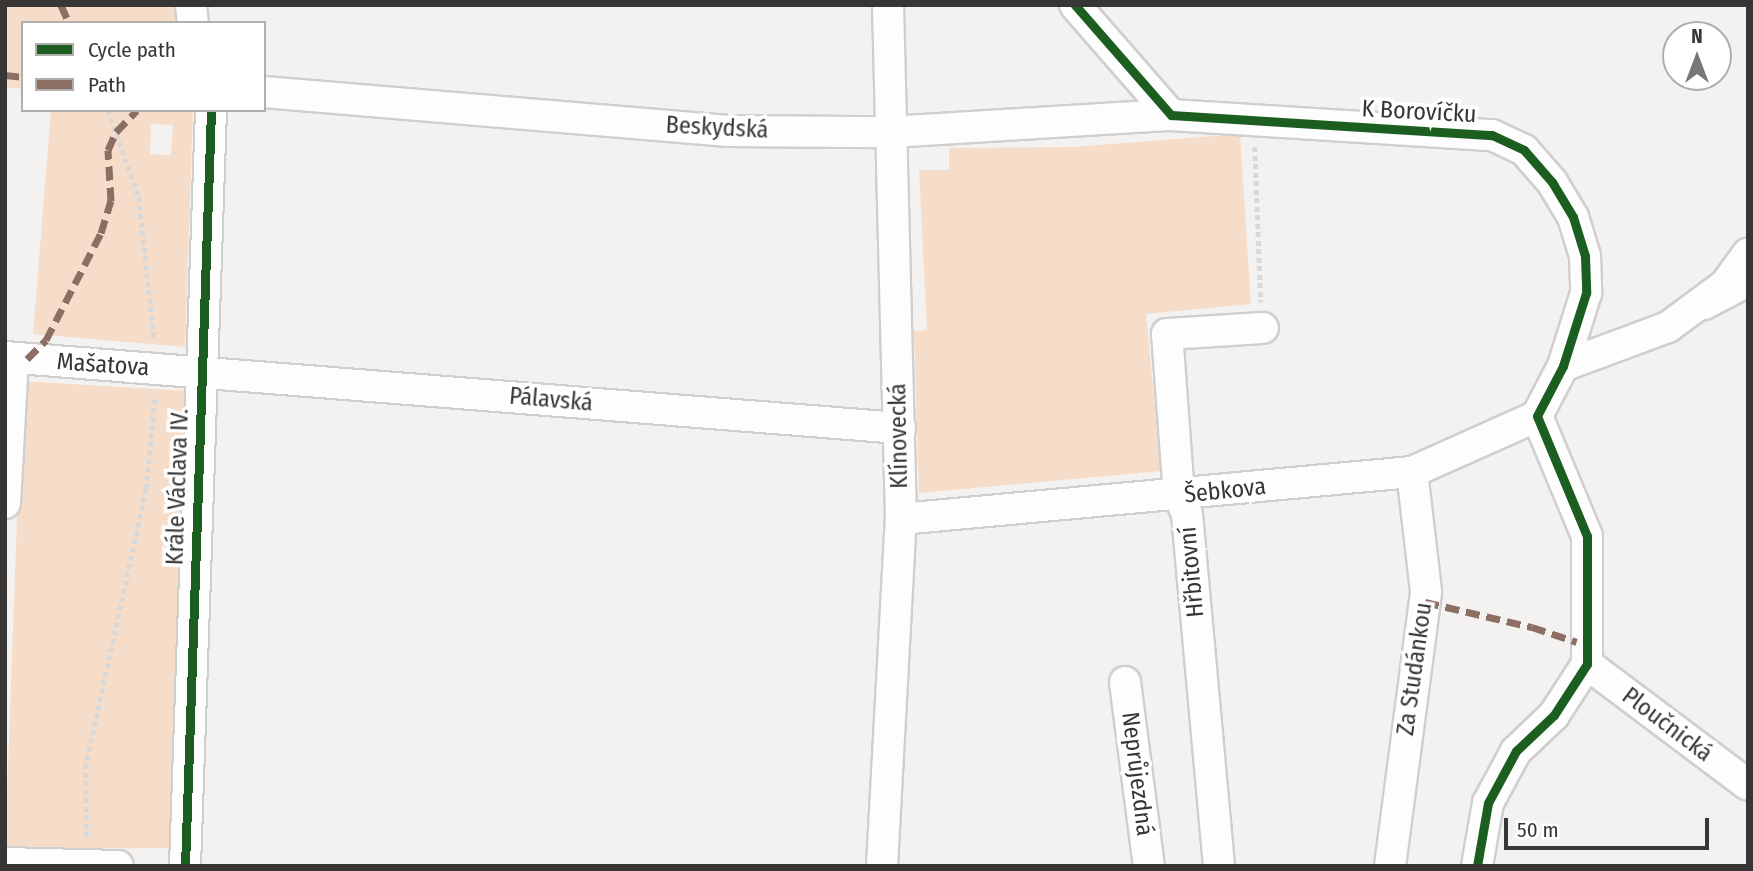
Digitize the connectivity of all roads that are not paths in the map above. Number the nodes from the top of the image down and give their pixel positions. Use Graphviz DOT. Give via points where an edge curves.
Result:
graph roads {
  1 [pos="888,5"];
  2 [pos="1075,5"];
  3 [pos="266,92"];
  4 [pos="211,112"];
  5 [pos="1171,115"];
  6 [pos="890,132"];
  7 [pos="1748,253"];
  8 [pos="1748,289"];
  9 [pos="1668,327"];
  10 [pos="1263,328"];
  11 [pos="9,357"];
  12 [pos="1563,366"];
  13 [pos="201,372"];
  14 [pos="1537,416"];
  15 [pos="900,428"];
  16 [pos="1412,472"];
  17 [pos="1179,496"];
  18 [pos="5,503"];
  19 [pos="901,519"];
  20 [pos="1587,664"];
  21 [pos="1125,682"];
  22 [pos="1748,785"];
  23 [pos="5,863"];
  24 [pos="86,865"];
  25 [pos="118,866"];
  26 [pos="185,866"];
  27 [pos="883,866"];
  28 [pos="1149,866"];
  29 [pos="1219,866"];
  30 [pos="1390,866"];
  31 [pos="1476,866"];
  1 -- 6 [label="street, Klínovecká"];
  2 -- 5 [label="street"];
  3 -- 6 [label="street, Beskydská" via="727,131"];
  4 -- 13 [label="street, Krále Václava IV."];
  5 -- 6 [label="street, Beskydská"];
  5 -- 12 [label="street, K Borovíčku" via="1492,135 1524,150 1552,182 1573,217 1585,256 1586,293"];
  6 -- 15 [label="street, Klínovecká"];
  7 -- 9 [label="street" via="1725,285"];
  8 -- 9 [label="lane"];
  9 -- 12 [label="street"];
  10 -- 17 [label="street, Hřbitovní" via="1167,334"];
  11 -- 13 [label="street, Mašatova"];
  11 -- 18 [label="street"];
  12 -- 14 [label="street, K Borovíčku"];
  13 -- 15 [label="street, Pálavská"];
  13 -- 26 [label="street, Krále Václava IV."];
  14 -- 16 [label="street, Šebkova"];
  14 -- 20 [label="street" via="1587,536"];
  15 -- 19 [label="street, Klínovecká"];
  16 -- 17 [label="street, Šebkova"];
  16 -- 30 [label="street, Za Studánkou" via="1426,591"];
  17 -- 19 [label="street, Šebkova"];
  17 -- 29 [label="street, Hřbitovní" via="1186,513"];
  19 -- 27 [label="street, Klínovecká"];
  20 -- 22 [label="street, Ploučnická"];
  20 -- 31 [label="street" via="1554,715 1517,751 1488,803"];
  21 -- 28 [label="street, Neprůjezdná"];
  23 -- 24 [label="street"];
  24 -- 25 [label="street"];
}
